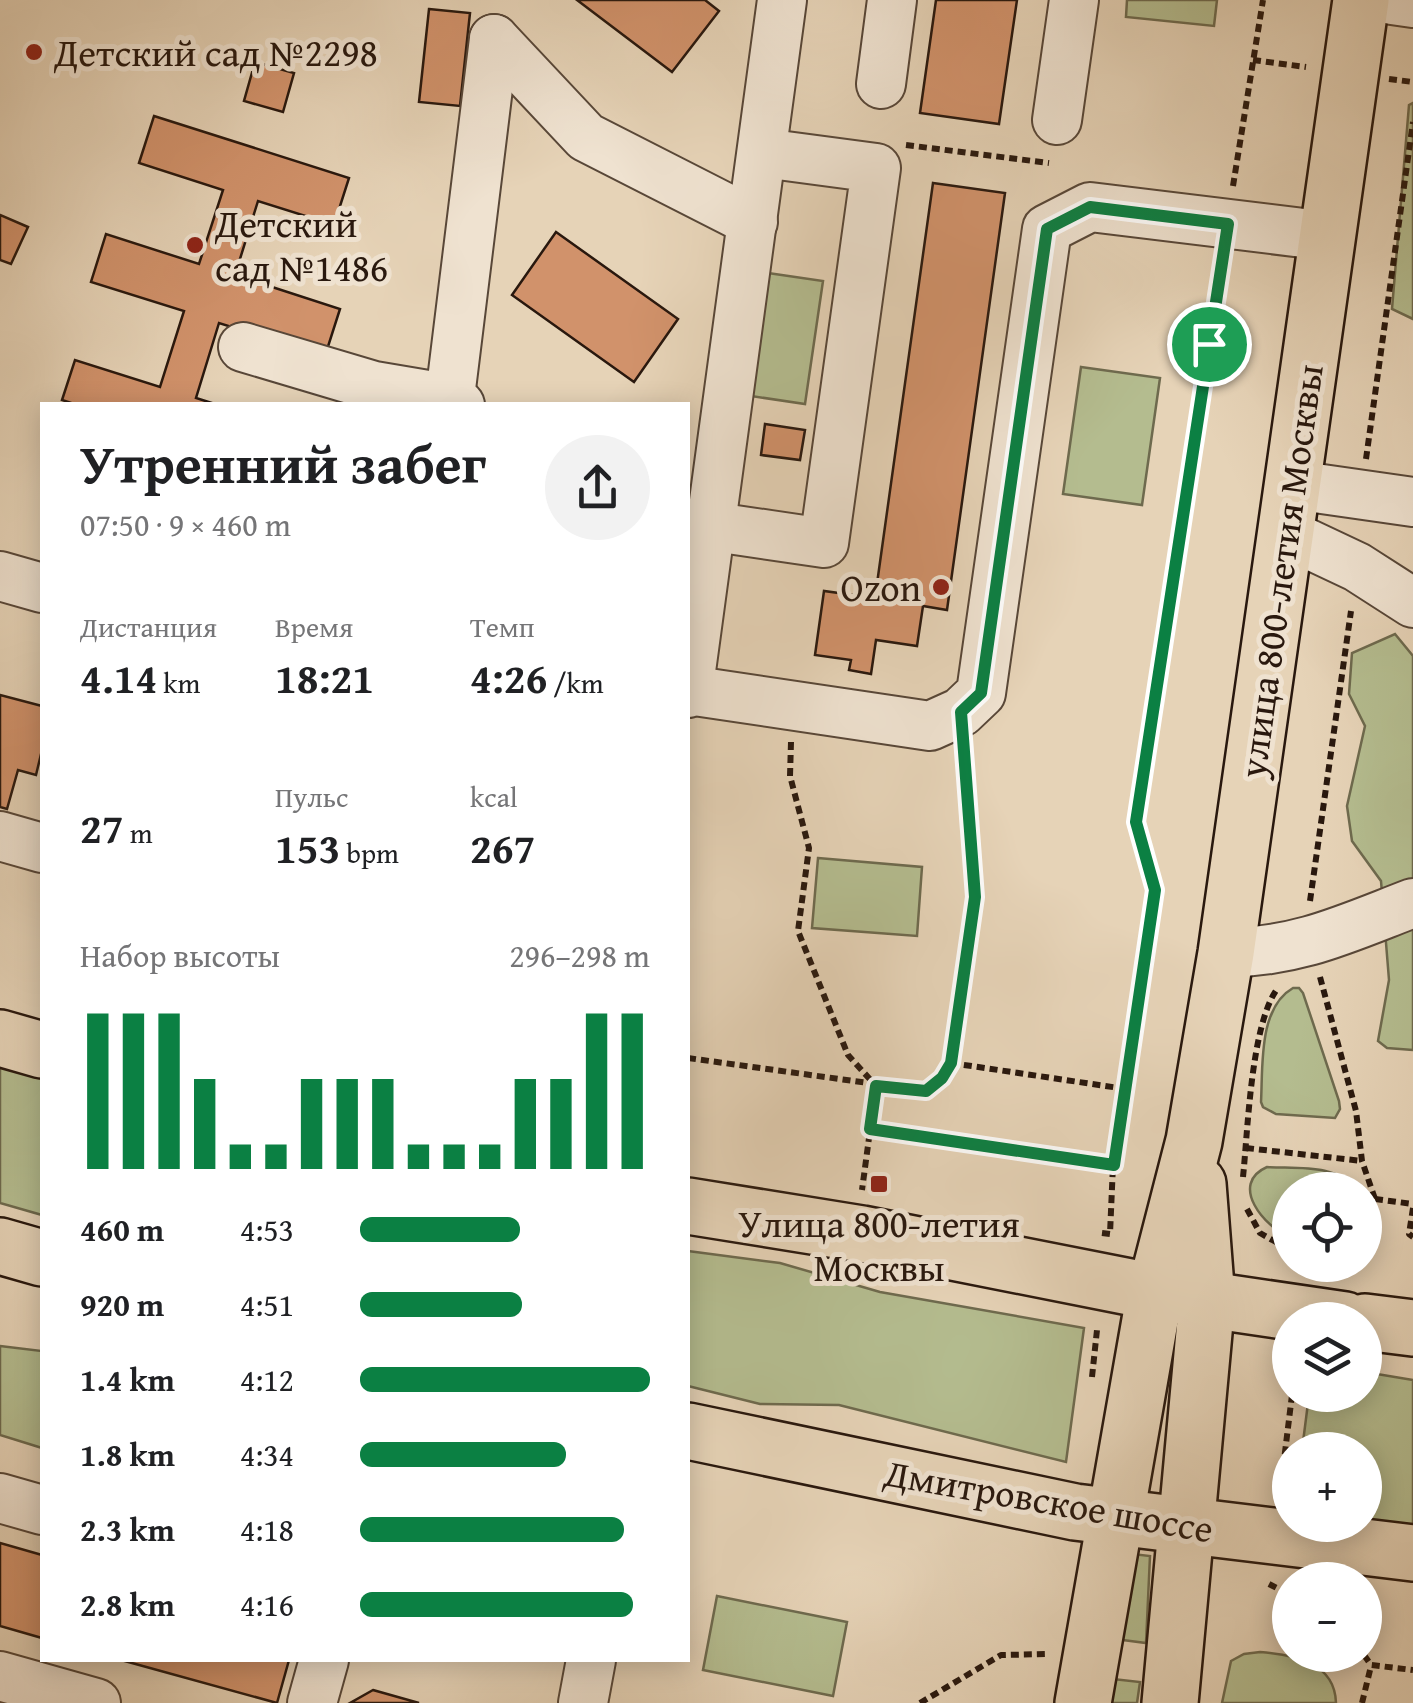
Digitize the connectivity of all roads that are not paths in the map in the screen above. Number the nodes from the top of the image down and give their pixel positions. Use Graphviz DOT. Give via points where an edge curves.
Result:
graph roads {
  1 [pos="782,0"];
  2 [pos="892,0"];
  3 [pos="1074,0"];
  4 [pos="1361,0"];
  5 [pos="1392,0"];
  6 [pos="1413,2"];
  7 [pos="881,84"];
  8 [pos="1053,141"];
  9 [pos="763,152"];
  10 [pos="753,222"];
  11 [pos="1328,236"];
  12 [pos="242,347"];
  13 [pos="448,402"];
  14 [pos="453,402"];
  15 [pos="1413,502"];
  16 [pos="1290,510"];
  17 [pos="698,525"];
  18 [pos="0,576"];
  19 [pos="40,587"];
  20 [pos="1413,603"];
  21 [pos="690,658"];
  22 [pos="690,691"];
  23 [pos="0,836"];
  24 [pos="40,846"];
  25 [pos="1413,902"];
  26 [pos="1226,953"];
  27 [pos="0,1038"];
  28 [pos="40,1049"];
  29 [pos="690,1206"];
  30 [pos="0,1246"];
  31 [pos="40,1257"];
  32 [pos="1181,1296"];
  33 [pos="1272,1309"];
  34 [pos="1382,1324"];
  35 [pos="1413,1328"];
  36 [pos="690,1431"];
  37 [pos="0,1498"];
  38 [pos="40,1509"];
  39 [pos="1114,1517"];
  40 [pos="1188,1526"];
  41 [pos="1413,1553"];
  42 [pos="323,1662"];
  43 [pos="591,1662"];
  44 [pos="0,1676"];
  45 [pos="96,1703"];
  46 [pos="312,1703"];
  47 [pos="582,1703"];
  48 [pos="1082,1703"];
  49 [pos="1170,1703"];
  1 -- 9 [label="street"];
  2 -- 7 [label="street"];
  3 -- 8 [label="street"];
  4 -- 11 [label="main road, улица 800-летия Москвы"];
  5 -- 6 [label="street"];
  9 -- 10 [label="street"];
  9 -- 17 [label="street" via="876,168 824,543"];
  10 -- 14 [label="street" via="586,137 494,39"];
  10 -- 17 [label="street"];
  11 -- 16 [label="main road, улица 800-летия Москвы"];
  11 -- 22 [label="street" via="1090,207 1047,229 981,693 961,712 930,726"];
  12 -- 13 [label="street"];
  15 -- 16 [label="street" via="1361,494"];
  16 -- 20 [label="street" via="1357,567"];
  16 -- 26 [label="main road, улица 800-летия Москвы"];
  17 -- 21 [label="street"];
  18 -- 19 [label="street"];
  23 -- 24 [label="street"];
  25 -- 26 [label="street" via="1311,943"];
  26 -- 32 [label="main road, улица 800-летия Москвы" via="1220,1144"];
  27 -- 28 [label="main road"];
  29 -- 32 [label="main road"];
  30 -- 31 [label="main road"];
  32 -- 33 [label="main road"];
  32 -- 39 [label="main road, улица 800-летия Москвы"];
  32 -- 40 [label="main road, улица 800-летия Москвы"];
  34 -- 35 [label="main road"];
  36 -- 39 [label="main road, Дмитровское шоссе"];
  37 -- 38 [label="street"];
  39 -- 40 [label="main road, Дмитровское шоссе"];
  39 -- 48 [label="main road, улица 800-летия Москвы"];
  40 -- 41 [label="main road, Дмитровское шоссе"];
  40 -- 49 [label="main road, улица 800-летия Москвы"];
  42 -- 46 [label="street"];
  43 -- 47 [label="street"];
  44 -- 45 [label="street"];
}
